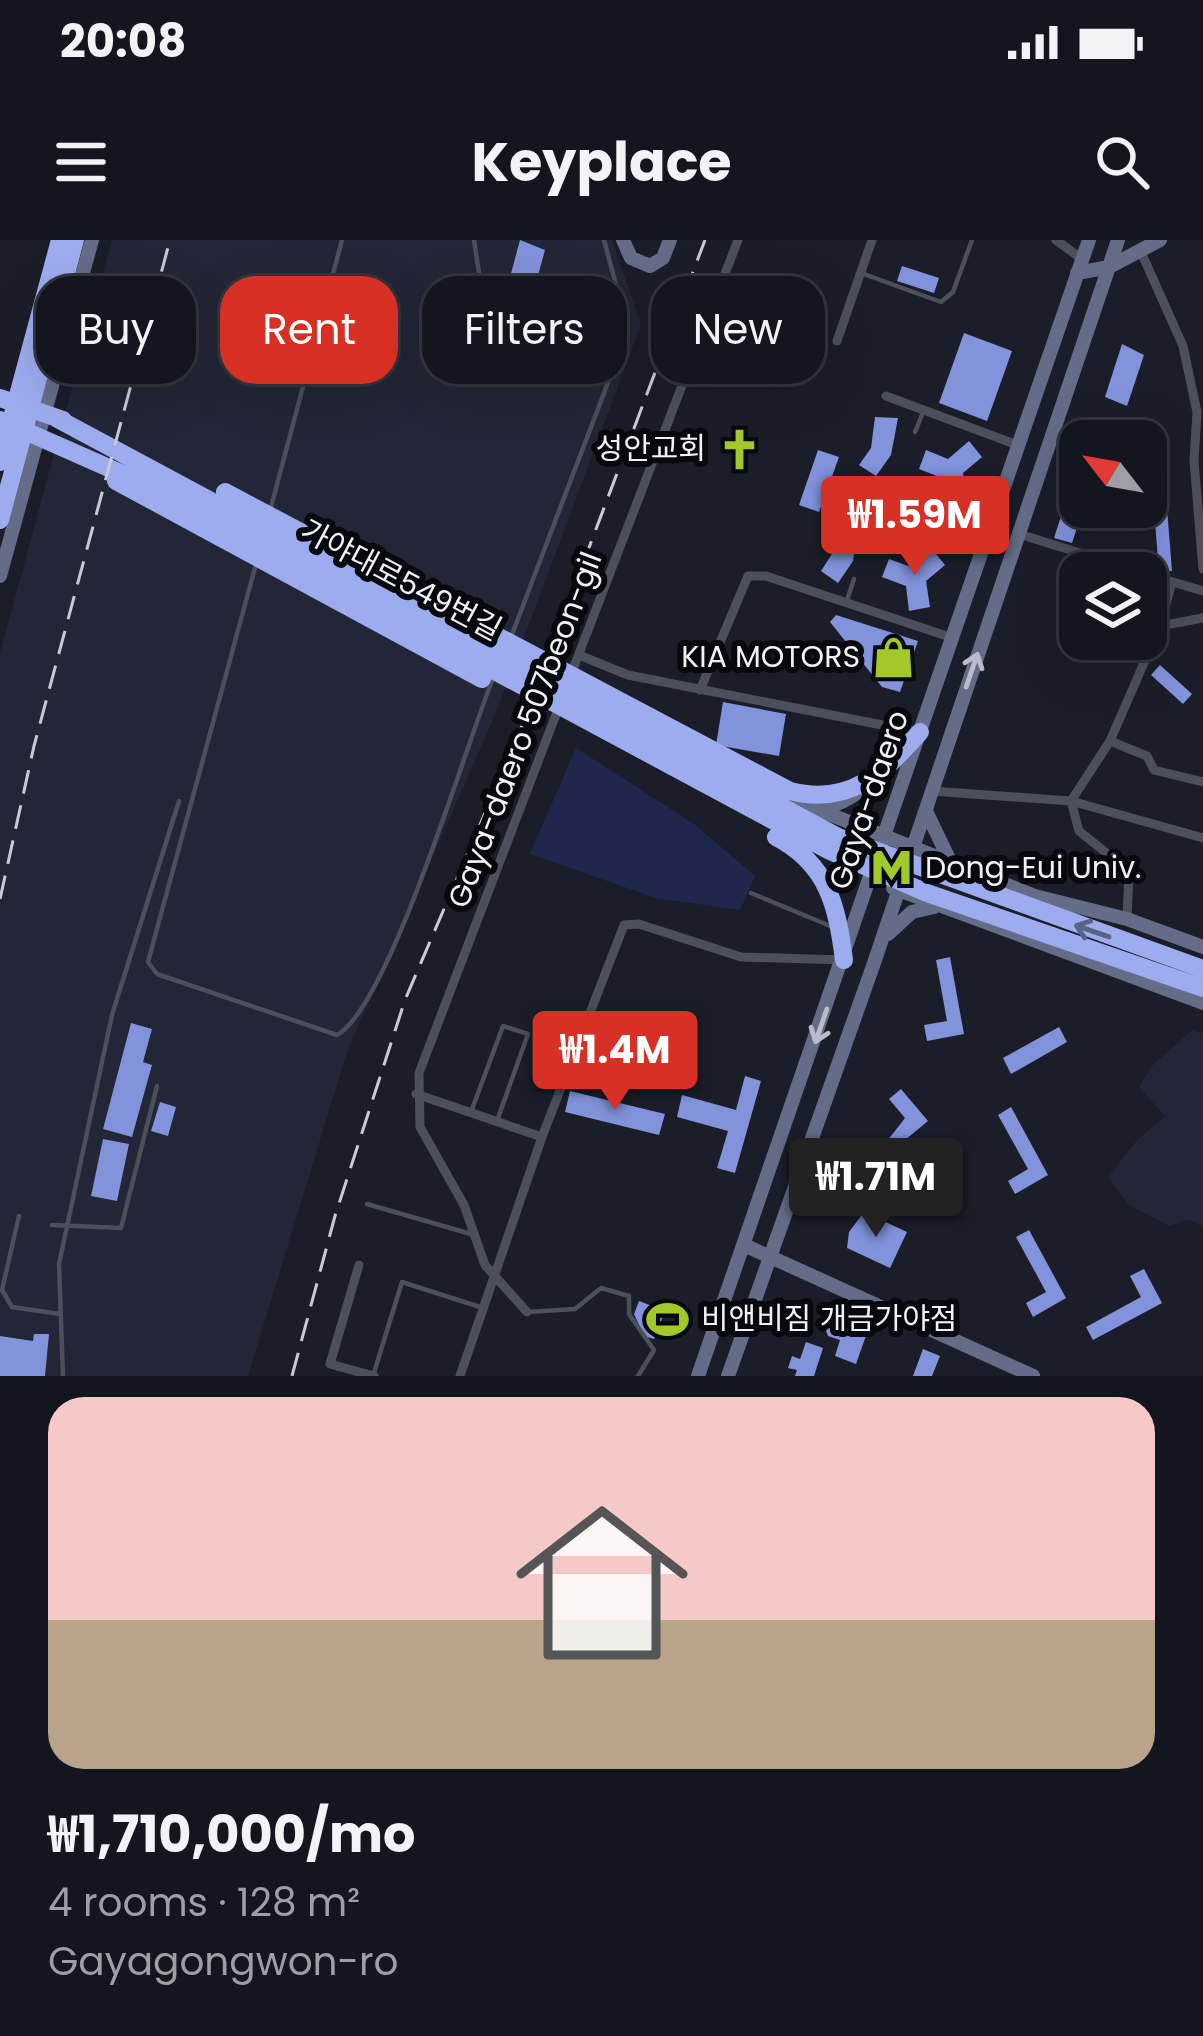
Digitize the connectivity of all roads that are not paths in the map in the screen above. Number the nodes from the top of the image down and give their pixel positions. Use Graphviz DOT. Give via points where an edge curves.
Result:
graph roads {
  1 [pos="56,240"];
  2 [pos="75,240"];
  3 [pos="92,240"];
  4 [pos="342,240"];
  5 [pos="474,240"];
  6 [pos="604,240"];
  7 [pos="623,240"];
  8 [pos="670,240"];
  9 [pos="738,240"];
  10 [pos="872,240"];
  11 [pos="972,240"];
  12 [pos="1057,240"];
  13 [pos="1085,240"];
  14 [pos="1118,240"];
  15 [pos="1160,240"];
  16 [pos="1141,252"];
  17 [pos="1080,266"];
  18 [pos="1108,267"];
  19 [pos="861,273"];
  20 [pos="83,276"];
  21 [pos="479,276"];
  22 [pos="614,276"];
  23 [pos="30,325"];
  24 [pos="36,341"];
  25 [pos="837,341"];
  26 [pos="58,384"];
  27 [pos="608,384"];
  28 [pos="886,395"];
  29 [pos="2,408"];
  30 [pos="924,410"];
  31 [pos="50,427"];
  32 [pos="916,432"];
  33 [pos="0,439"];
  34 [pos="1020,446"];
  35 [pos="0,460"];
  36 [pos="29,476"];
  37 [pos="0,520"];
  38 [pos="1019,534"];
  39 [pos="1077,552"];
  40 [pos="1203,568"];
  41 [pos="0,576"];
  42 [pos="854,579"];
  43 [pos="1167,580"];
  44 [pos="1172,582"];
  45 [pos="1203,591"];
  46 [pos="1167,600"];
  47 [pos="846,603"];
  48 [pos="1203,618"];
  49 [pos="1167,625"];
  50 [pos="953,638"];
  51 [pos="579,656"];
  52 [pos="1145,660"];
  53 [pos="700,690"];
  54 [pos="921,729"];
  55 [pos="951,733"];
  56 [pos="1110,741"];
  57 [pos="1203,782"];
  58 [pos="870,783"];
  59 [pos="731,788"];
  60 [pos="931,791"];
  61 [pos="179,801"];
  62 [pos="1070,801"];
  63 [pos="925,808"];
  64 [pos="819,810"];
  65 [pos="772,813"];
  66 [pos="885,837"];
  67 [pos="1203,838"];
  68 [pos="912,848"];
  69 [pos="954,865"];
  70 [pos="871,875"];
  71 [pos="823,876"];
  72 [pos="898,891"];
  73 [pos="751,893"];
  74 [pos="938,907"];
  75 [pos="1127,919"];
  76 [pos="840,930"];
  77 [pos="1203,947"];
  78 [pos="879,949"];
  79 [pos="844,960"];
  80 [pos="1203,969"];
  81 [pos="1203,988"];
  82 [pos="1203,1003"];
  83 [pos="157,1085"];
  84 [pos="416,1094"];
  85 [pos="471,1112"];
  86 [pos="497,1122"];
  87 [pos="542,1137"];
  88 [pos="367,1204"];
  89 [pos="19,1216"];
  90 [pos="69,1222"];
  91 [pos="52,1225"];
  92 [pos="474,1235"];
  93 [pos="744,1244"];
  94 [pos="770,1256"];
  95 [pos="359,1265"];
  96 [pos="493,1276"];
  97 [pos="483,1307"];
  98 [pos="527,1312"];
  99 [pos="60,1314"];
  100 [pos="997,1359"];
  101 [pos="63,1376"];
  102 [pos="374,1376"];
  103 [pos="460,1376"];
  104 [pos="638,1376"];
  105 [pos="698,1376"];
  106 [pos="728,1376"];
  107 [pos="990,1376"];
  108 [pos="1034,1376"];
  1 -- 23 [label="main road"];
  1 -- 35 [label="highway"];
  2 -- 37 [label="highway"];
  3 -- 20 [label="main road"];
  4 -- 27 [label="lane" via="148,962 157,974 337,1035 355,1019 419,879"];
  5 -- 21 [label="lane"];
  6 -- 22 [label="lane"];
  7 -- 8 [label="main road" via="640,265 657,264"];
  9 -- 51 [label="street, Gaya-daero 507beon-gil"];
  10 -- 19 [label="street"];
  11 -- 19 [label="lane" via="953,292 941,302"];
  12 -- 17 [label="street"];
  13 -- 17 [label="main road, Gaya-daero"];
  14 -- 18 [label="main road, Gaya-daero"];
  15 -- 16 [label="main road"];
  16 -- 18 [label="main road"];
  16 -- 40 [label="street" via="1183,346 1197,412"];
  17 -- 18 [label="main road"];
  17 -- 34 [label="main road, Gaya-daero"];
  18 -- 38 [label="main road, Gaya-daero"];
  19 -- 25 [label="street"];
  23 -- 24 [label="main road"];
  23 -- 29 [label="main road"];
  26 -- 31 [label="main road"];
  28 -- 30 [label="street"];
  29 -- 31 [label="highway"];
  29 -- 33 [label="main road"];
  30 -- 32 [label="lane"];
  30 -- 34 [label="street"];
  31 -- 36 [label="main road"];
  31 -- 58 [label="highway" via="159,458 790,791 815,797"];
  31 -- 59 [label="main road, 가야대로549번길"];
  31 -- 71 [label="highway" via="149,502 793,846"];
  80 -- 31 [label="highway, one-way" via="838,837"];
  31 -- 81 [label="highway" via="830,850"];
  34 -- 50 [label="main road, Gaya-daero"];
  35 -- 36 [label="main road" via="9,450 25,454"];
  36 -- 41 [label="main road"];
  38 -- 39 [label="street"];
  55 -- 38 [label="main road, Gaya-daero, one-way"];
  42 -- 47 [label="lane"];
  43 -- 44 [label="street"];
  44 -- 45 [label="street"];
  44 -- 46 [label="street"];
  47 -- 50 [label="street"];
  47 -- 53 [label="street" via="748,576"];
  48 -- 49 [label="street"];
  50 -- 54 [label="main road, Gaya-daero"];
  51 -- 53 [label="street"];
  51 -- 84 [label="street, Gaya-daero 507beon-gil"];
  52 -- 56 [label="street"];
  53 -- 54 [label="street"];
  54 -- 55 [label="main road" via="929,756"];
  54 -- 58 [label="highway"];
  54 -- 66 [label="main road, Gaya-daero"];
  55 -- 60 [label="main road, Gaya-daero"];
  56 -- 57 [label="street" via="1147,756 1154,770"];
  56 -- 62 [label="street"];
  58 -- 64 [label="main road" via="844,804"];
  59 -- 64 [label="main road"];
  59 -- 65 [label="main road"];
  60 -- 62 [label="street"];
  60 -- 63 [label="main road, Gaya-daero"];
  61 -- 90 [label="lane" via="112,1015"];
  62 -- 67 [label="street"];
  62 -- 75 [label="street" via="1079,831 1129,871"];
  63 -- 68 [label="main road, Gaya-daero"];
  63 -- 69 [label="main road"];
  64 -- 66 [label="main road"];
  65 -- 70 [label="main road"];
  65 -- 71 [label="main road" via="820,858"];
  66 -- 68 [label="main road"];
  66 -- 70 [label="main road, Gaya-daero"];
  68 -- 69 [label="main road"];
  68 -- 72 [label="main road, Gaya-daero"];
  69 -- 75 [label="main road"];
  70 -- 72 [label="main road"];
  70 -- 79 [label="main road, Gaya-daero"];
  71 -- 76 [label="highway"];
  72 -- 74 [label="main road"];
  72 -- 78 [label="main road, Gaya-daero"];
  73 -- 76 [label="lane"];
  74 -- 78 [label="main road" via="902,918"];
  74 -- 82 [label="main road"];
  75 -- 77 [label="main road"];
  76 -- 79 [label="highway"];
  78 -- 94 [label="main road, Gaya-daero"];
  79 -- 87 [label="street" via="741,957 624,925"];
  79 -- 93 [label="main road, Gaya-daero, one-way"];
  83 -- 90 [label="lane" via="121,1228"];
  84 -- 85 [label="street"];
  84 -- 92 [label="street" via="421,1127"];
  85 -- 86 [label="street"];
  85 -- 86 [label="lane" via="503,1026 528,1034"];
  86 -- 87 [label="street"];
  87 -- 96 [label="street"];
  88 -- 92 [label="lane"];
  89 -- 99 [label="lane" via="2,1290 12,1307"];
  90 -- 91 [label="lane"];
  90 -- 99 [label="lane"];
  92 -- 96 [label="street"];
  93 -- 94 [label="main road"];
  93 -- 105 [label="main road, Gaya-daero"];
  94 -- 100 [label="main road"];
  94 -- 106 [label="main road, Gaya-daero"];
  95 -- 102 [label="street" via="330,1364"];
  96 -- 97 [label="street"];
  96 -- 98 [label="street"];
  97 -- 102 [label="lane" via="402,1282"];
  97 -- 103 [label="street"];
  98 -- 104 [label="lane" via="574,1309 601,1288 629,1296 629,1314 654,1350"];
  99 -- 101 [label="lane"];
  100 -- 107 [label="street"];
  100 -- 108 [label="main road"];
}
